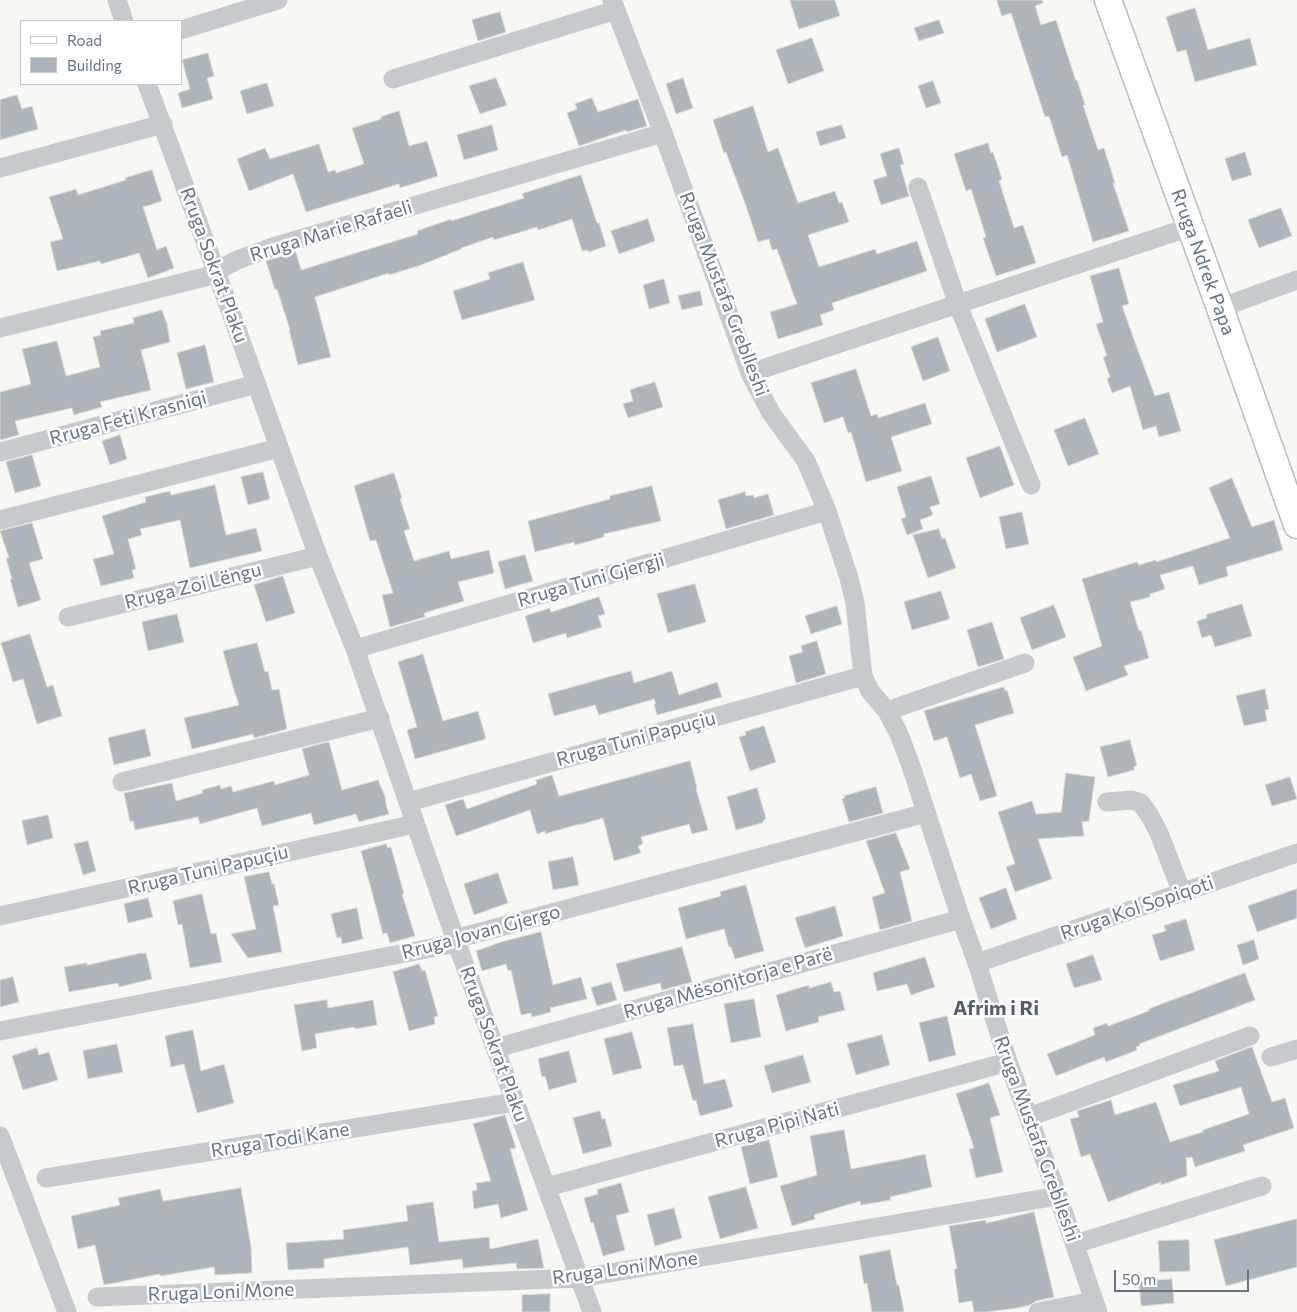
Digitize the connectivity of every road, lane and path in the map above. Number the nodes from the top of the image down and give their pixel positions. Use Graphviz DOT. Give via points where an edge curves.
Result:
graph roads {
  1 [pos="117,0"];
  2 [pos="278,0"];
  3 [pos="1108,0"];
  4 [pos="614,5"];
  5 [pos="124,20"];
  6 [pos="182,30"];
  7 [pos="393,79"];
  8 [pos="148,85"];
  9 [pos="163,124"];
  10 [pos="663,133"];
  11 [pos="0,168"];
  12 [pos="918,187"];
  13 [pos="1190,227"];
  14 [pos="216,271"];
  15 [pos="1297,280"];
  16 [pos="958,305"];
  17 [pos="1220,308"];
  18 [pos="0,328"];
  19 [pos="750,373"];
  20 [pos="257,384"];
  21 [pos="279,448"];
  22 [pos="0,452"];
  23 [pos="1031,485"];
  24 [pos="827,511"];
  25 [pos="0,520"];
  26 [pos="1297,525"];
  27 [pos="318,556"];
  28 [pos="68,617"];
  29 [pos="355,649"];
  30 [pos="1026,663"];
  31 [pos="863,676"];
  32 [pos="887,711"];
  33 [pos="380,718"];
  34 [pos="122,782"];
  35 [pos="408,802"];
  36 [pos="1107,802"];
  37 [pos="926,813"];
  38 [pos="416,824"];
  39 [pos="1297,853"];
  40 [pos="1182,892"];
  41 [pos="0,916"];
  42 [pos="961,919"];
  43 [pos="456,940"];
  44 [pos="977,962"];
  45 [pos="0,1032"];
  46 [pos="1250,1036"];
  47 [pos="496,1048"];
  48 [pos="1297,1049"];
  49 [pos="1271,1057"];
  50 [pos="1008,1062"];
  51 [pos="514,1102"];
  52 [pos="1029,1117"];
  53 [pos="0,1136"];
  54 [pos="46,1178"];
  55 [pos="1262,1186"];
  56 [pos="547,1187"];
  57 [pos="1058,1196"];
  58 [pos="1075,1244"];
  59 [pos="580,1278"];
  60 [pos="97,1297"];
  61 [pos="1096,1307"];
  62 [pos="67,1312"];
  63 [pos="592,1312"];
  64 [pos="1038,1312"];
  1 -- 5 [label="street"];
  2 -- 6 [label="street"];
  3 -- 13 [label="street, Rruga Ndrek Papa"];
  4 -- 7 [label="street, Rruga Mustafa Greblleshi"];
  4 -- 10 [label="street, Rruga Mustafa Greblleshi"];
  8 -- 9 [label="street, Rruga Sokrat Plaku"];
  9 -- 11 [label="street"];
  9 -- 14 [label="street, Rruga Sokrat Plaku"];
  10 -- 14 [label="street, Rruga Marie Rafaeli" via="279,245"];
  10 -- 19 [label="street, Rruga Mustafa Greblleshi"];
  12 -- 16 [label="street"];
  13 -- 16 [label="street"];
  13 -- 17 [label="street, Rruga Ndrek Papa"];
  14 -- 18 [label="street, Rruga Marie Rafaeli" via="205,277"];
  14 -- 20 [label="street, Rruga Sokrat Plaku"];
  15 -- 17 [label="street"];
  16 -- 19 [label="street"];
  16 -- 23 [label="street"];
  17 -- 26 [label="street, Rruga Ndrek Papa"];
  19 -- 24 [label="street, Rruga Mustafa Greblleshi" via="771,413 806,462"];
  20 -- 21 [label="street, Rruga Sokrat Plaku"];
  20 -- 22 [label="street, Rruga Feti Krasniqi"];
  21 -- 25 [label="street"];
  21 -- 27 [label="street, Rruga Sokrat Plaku"];
  24 -- 29 [label="street, Rruga Tuni Gjergji"];
  24 -- 31 [label="street, Rruga Mustafa Greblleshi" via="855,603"];
  27 -- 28 [label="street, Rruga Zoi Lëngu"];
  27 -- 29 [label="street, Rruga Sokrat Plaku"];
  29 -- 33 [label="street, Rruga Sokrat Plaku"];
  30 -- 32 [label="street"];
  31 -- 32 [label="street, Rruga Mustafa Greblleshi" via="870,691"];
  31 -- 35 [label="street, Rruga Tuni Papuçiu"];
  32 -- 37 [label="street, Rruga Mustafa Greblleshi" via="902,742"];
  33 -- 34 [label="street"];
  33 -- 35 [label="street, Rruga Sokrat Plaku"];
  35 -- 38 [label="street, Rruga Sokrat Plaku"];
  36 -- 40 [label="street" via="1132,800 1141,804 1159,833"];
  37 -- 42 [label="street, Rruga Mustafa Greblleshi"];
  37 -- 43 [label="street, Rruga Jovan Gjergo"];
  38 -- 41 [label="street, Rruga Tuni Papuçiu"];
  38 -- 43 [label="street, Rruga Sokrat Plaku"];
  39 -- 40 [label="street, Rruga Kol Sopiqoti"];
  40 -- 44 [label="street, Rruga Kol Sopiqoti"];
  42 -- 44 [label="street, Rruga Mustafa Greblleshi"];
  42 -- 47 [label="street, Rruga Mësonjtorja e Parë"];
  43 -- 45 [label="street, Rruga Jovan Gjergo" via="447,946"];
  43 -- 47 [label="street, Rruga Sokrat Plaku"];
  44 -- 50 [label="street, Rruga Mustafa Greblleshi"];
  46 -- 52 [label="street"];
  47 -- 51 [label="street, Rruga Sokrat Plaku"];
  48 -- 49 [label="street"];
  50 -- 52 [label="street, Rruga Mustafa Greblleshi"];
  50 -- 56 [label="street, Rruga Pipi Nati"];
  51 -- 54 [label="street, Rruga Todi Kane"];
  51 -- 56 [label="street, Rruga Sokrat Plaku"];
  52 -- 57 [label="street, Rruga Mustafa Greblleshi"];
  53 -- 62 [label="street"];
  55 -- 58 [label="street"];
  56 -- 59 [label="street, Rruga Sokrat Plaku"];
  57 -- 58 [label="street, Rruga Mustafa Greblleshi"];
  57 -- 59 [label="street, Rruga Loni Mone"];
  58 -- 61 [label="street, Rruga Mustafa Greblleshi"];
  59 -- 60 [label="street, Rruga Loni Mone"];
  59 -- 63 [label="street, Rruga Sokrat Plaku"];
  61 -- 64 [label="street"];
}
